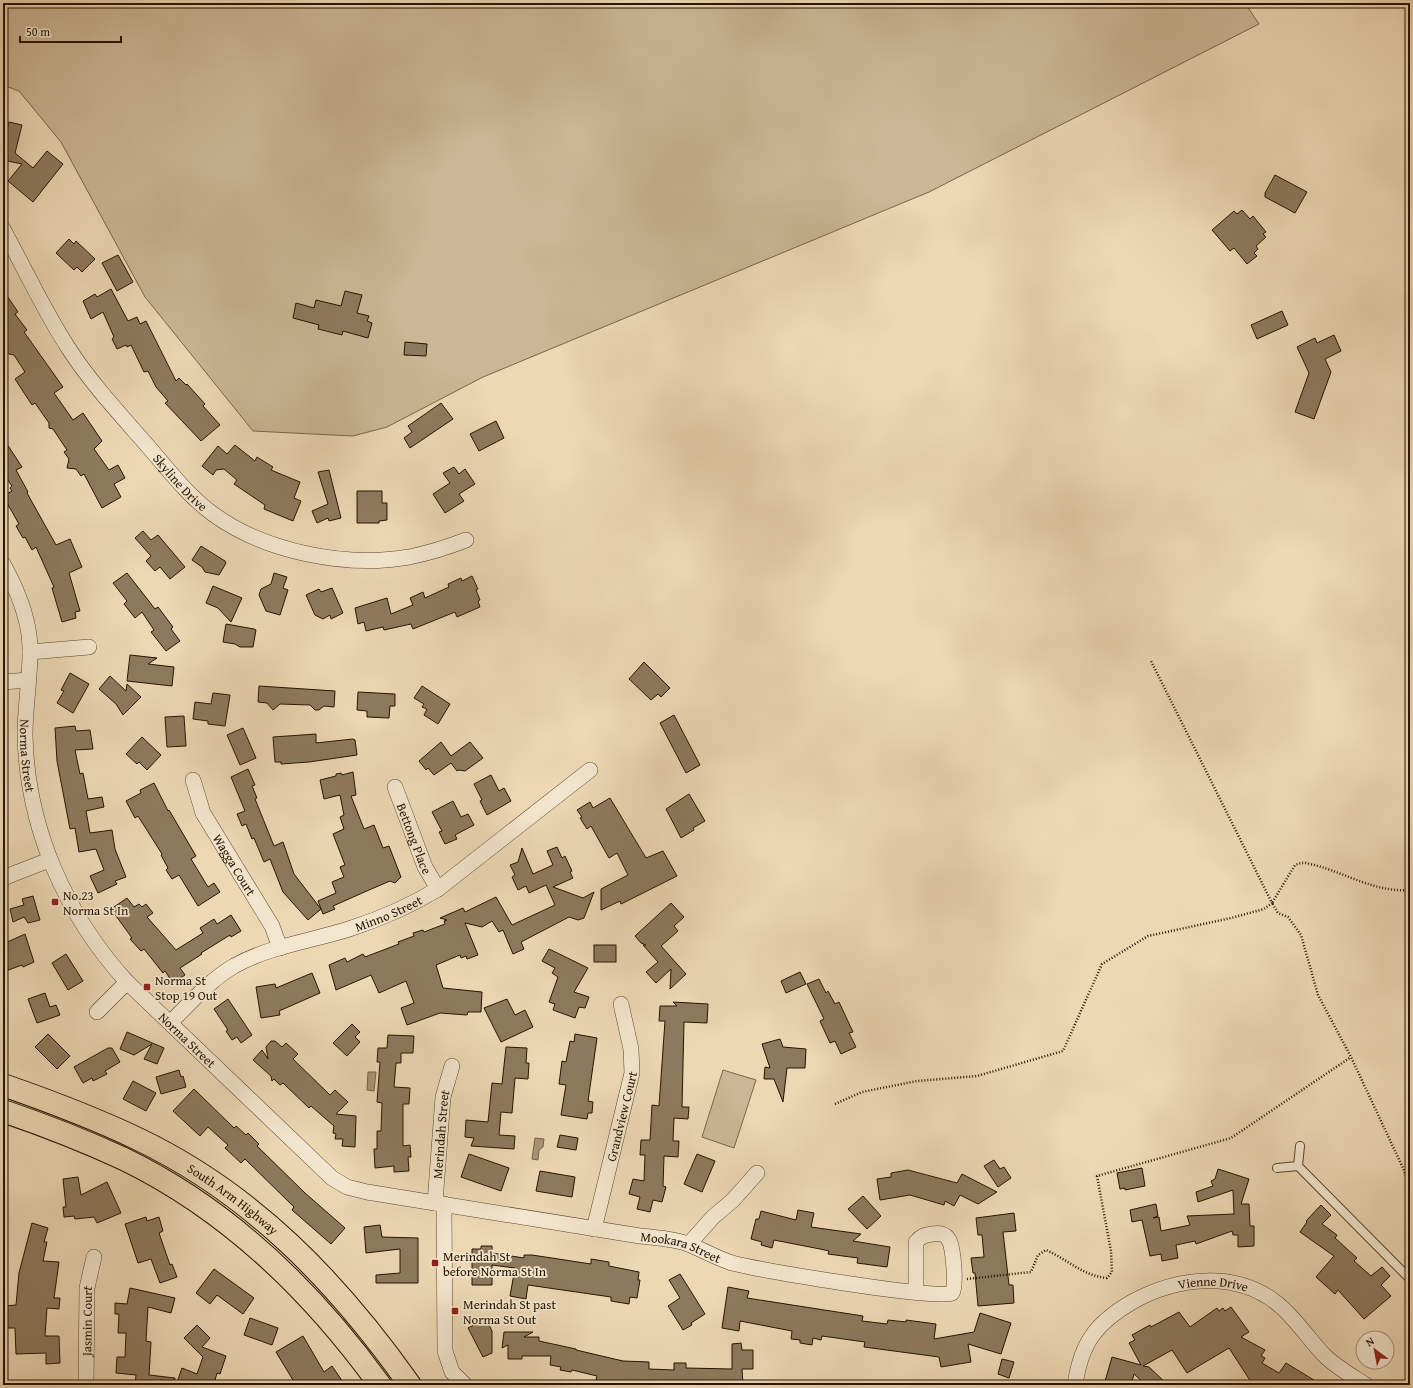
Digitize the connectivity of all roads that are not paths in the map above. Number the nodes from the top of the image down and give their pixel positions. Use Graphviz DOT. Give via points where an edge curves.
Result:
graph roads {
  1 [pos="3,229"];
  2 [pos="466,540"];
  3 [pos="3,564"];
  4 [pos="89,647"];
  5 [pos="30,652"];
  6 [pos="28,680"];
  7 [pos="3,682"];
  8 [pos="590,770"];
  9 [pos="193,780"];
  10 [pos="395,787"];
  11 [pos="49,860"];
  12 [pos="3,878"];
  13 [pos="438,889"];
  14 [pos="280,948"];
  15 [pos="127,982"];
  16 [pos="620,1004"];
  17 [pos="96,1012"];
  18 [pos="171,1022"];
  19 [pos="452,1066"];
  20 [pos="3,1085"];
  21 [pos="3,1111"];
  22 [pos="1300,1146"];
  23 [pos="1298,1166"];
  24 [pos="1277,1168"];
  25 [pos="757,1173"];
  26 [pos="440,1204"];
  27 [pos="594,1229"];
  28 [pos="689,1244"];
  29 [pos="94,1257"];
  30 [pos="1410,1280"];
  31 [pos="916,1292"];
  32 [pos="86,1385"];
  33 [pos="380,1385"];
  34 [pos="410,1385"];
  35 [pos="465,1385"];
  36 [pos="1075,1385"];
  37 [pos="1366,1385"];
  1 -- 2 [label="street, Skyline Drive" via="58,330 82,367 166,467 193,497 213,514 259,539 329,558 378,560 409,557"];
  3 -- 5 [label="street, Norma Street" via="24,612"];
  4 -- 5 [label="street"];
  5 -- 6 [label="street, Norma Street"];
  6 -- 7 [label="street"];
  6 -- 11 [label="street, Norma Street" via="25,734 28,775"];
  8 -- 13 [label="street, Minno Street"];
  9 -- 14 [label="street, Wagga Court" via="203,813 272,926"];
  10 -- 13 [label="street, Bettong Place" via="425,867"];
  11 -- 12 [label="street"];
  11 -- 15 [label="street, Norma Street" via="88,933"];
  13 -- 14 [label="street, Minno Street" via="380,918"];
  14 -- 18 [label="street, Minno Street" via="251,958 219,976"];
  15 -- 17 [label="street"];
  15 -- 18 [label="street, Norma Street"];
  16 -- 27 [label="street, Grandview Court" via="631,1049 632,1073"];
  18 -- 26 [label="street, Norma Street" via="340,1183 367,1192"];
  19 -- 26 [label="street, Merindah Street" via="443,1097"];
  20 -- 34 [label="main road, South Arm Highway" via="139,1139 224,1190 268,1224 315,1268 358,1316"];
  21 -- 33 [label="main road, South Arm Highway" via="82,1140 125,1160 188,1196 228,1223 264,1253 317,1306"];
  22 -- 23 [label="lane"];
  23 -- 24 [label="lane"];
  23 -- 30 [label="lane"];
  25 -- 28 [label="street" via="733,1200 712,1217"];
  26 -- 27 [label="street, Mookara Street"];
  26 -- 35 [label="street, Merindah Street" via="445,1351 452,1372"];
  27 -- 28 [label="street, Mookara Street" via="675,1239"];
  28 -- 31 [label="street, Mookara Street" via="707,1254 734,1263"];
  29 -- 32 [label="street, Jasmin Court" via="87,1288"];
  31 -- 31 [label="street, Mookara Street" via="916,1242 924,1236 942,1234 952,1247 954,1290 948,1294"];
  36 -- 37 [label="street, Vienne Drive" via="1087,1342 1108,1319 1122,1308 1154,1292 1204,1280 1236,1284 1264,1295 1288,1313 1325,1356"];
}
